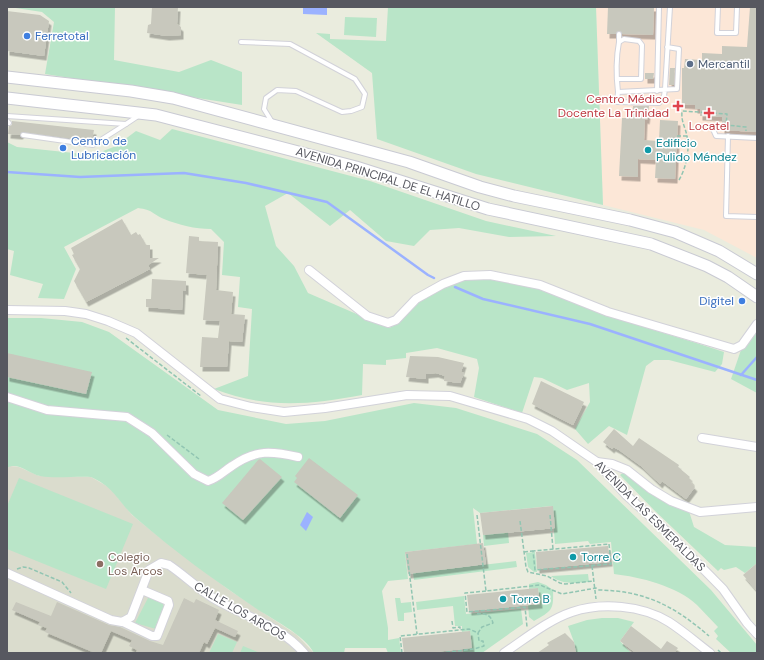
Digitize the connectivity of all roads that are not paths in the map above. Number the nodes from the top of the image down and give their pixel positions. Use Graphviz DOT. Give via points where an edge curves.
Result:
graph roads {
  1 [pos="659,7"];
  2 [pos="670,7"];
  3 [pos="718,7"];
  4 [pos="737,7"];
  5 [pos="619,34"];
  6 [pos="241,42"];
  7 [pos="620,42"];
  8 [pos="668,47"];
  9 [pos="7,77"];
  10 [pos="617,79"];
  11 [pos="665,89"];
  12 [pos="657,91"];
  13 [pos="618,92"];
  14 [pos="7,98"];
  15 [pos="142,114"];
  16 [pos="7,116"];
  17 [pos="126,124"];
  18 [pos="273,124"];
  19 [pos="712,127"];
  20 [pos="23,136"];
  21 [pos="728,136"];
  22 [pos="757,138"];
  23 [pos="757,217"];
  24 [pos="309,270"];
  25 [pos="757,274"];
  26 [pos="757,297"];
  27 [pos="7,310"];
  28 [pos="757,319"];
  29 [pos="757,324"];
  30 [pos="734,349"];
  31 [pos="7,397"];
  32 [pos="702,438"];
  33 [pos="757,447"];
  34 [pos="298,457"];
  35 [pos="598,462"];
  36 [pos="757,507"];
  37 [pos="9,570"];
  38 [pos="142,590"];
  39 [pos="123,622"];
  40 [pos="757,634"];
  41 [pos="714,651"];
  42 [pos="304,653"];
  43 [pos="504,653"];
  1 -- 12 [label="lane"];
  2 -- 8 [label="lane"];
  3 -- 4 [label="lane" via="717,33 736,33"];
  5 -- 7 [label="lane"];
  6 -- 18 [label="lane" via="290,44 355,79 365,94 362,107 342,112 296,91 277,90 266,98 264,109"];
  7 -- 10 [label="lane" via="617,51"];
  7 -- 10 [label="lane" via="632,39 642,45 642,77 639,80"];
  8 -- 11 [label="lane"];
  8 -- 11 [label="lane" via="679,49 677,89"];
  9 -- 18 [label="main road, AVENIDA PRINCIPAL DE EL HATILLO" via="173,98"];
  10 -- 13 [label="lane"];
  11 -- 12 [label="lane"];
  11 -- 13 [label="lane" via="659,103 617,102"];
  12 -- 13 [label="lane"];
  14 -- 15 [label="main road, AVENIDA PRINCIPAL DE EL HATILLO"];
  15 -- 17 [label="lane"];
  15 -- 26 [label="main road, AVENIDA PRINCIPAL DE EL HATILLO" via="221,131 356,167 488,209 651,244 707,266"];
  16 -- 17 [label="lane"];
  17 -- 20 [label="lane" via="93,145"];
  18 -- 25 [label="main road, AVENIDA PRINCIPAL DE EL HATILLO" via="409,162 480,187 675,232 719,251"];
  19 -- 21 [label="lane" via="716,136"];
  21 -- 22 [label="lane"];
  21 -- 23 [label="lane" via="726,216"];
  24 -- 30 [label="street" via="367,316 388,323 396,320 416,299 443,284 464,276 490,275 540,285 608,312"];
  27 -- 35 [label="street, AVENIDA LAS ESMERALDAS" via="65,311 108,321 136,333 220,399 251,407 284,412 407,395 450,396 528,419 552,431"];
  28 -- 30 [label="street"];
  29 -- 30 [label="street" via="742,345"];
  31 -- 34 [label="street" via="47,410 127,417 152,433 194,474 208,481 246,457 262,452"];
  32 -- 33 [label="street"];
  35 -- 36 [label="street" via="627,470 651,490 700,512"];
  35 -- 40 [label="street, AVENIDA LAS ESMERALDAS" via="626,495 663,528 723,589"];
  37 -- 39 [label="street" via="111,620"];
  38 -- 39 [label="street, CALLE LOS ARCOS" via="131,617"];
  38 -- 39 [label="street" via="168,601 169,605 157,636"];
  38 -- 42 [label="street, CALLE LOS ARCOS" via="149,570 161,563 169,565 213,598 270,626 294,642"];
  41 -- 43 [label="street" via="668,622 642,611 612,606 571,612"];
}
